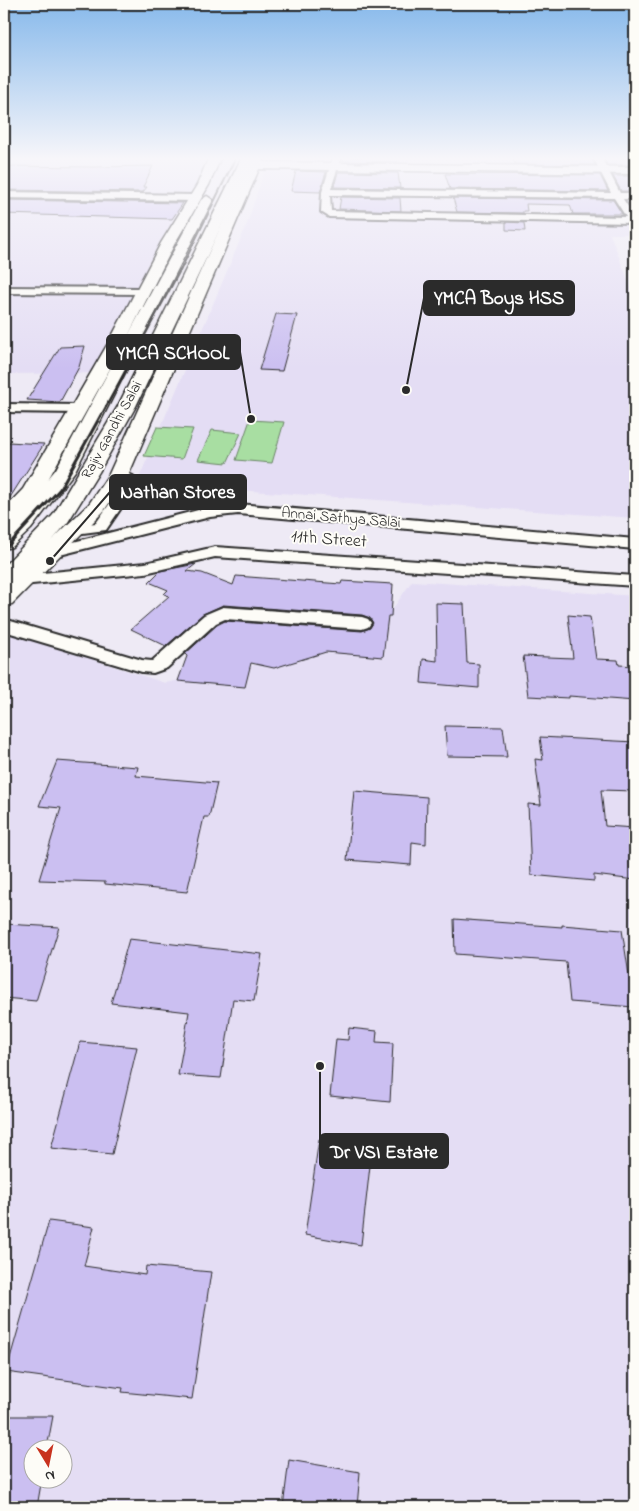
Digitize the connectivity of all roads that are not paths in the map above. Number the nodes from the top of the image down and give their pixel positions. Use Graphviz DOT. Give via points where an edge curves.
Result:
graph roads {
  1 [pos="180,228"];
  2 [pos="200,228"];
  3 [pos="214,228"];
  4 [pos="219,228"];
  5 [pos="4,290"];
  6 [pos="148,297"];
  7 [pos="177,303"];
  8 [pos="4,408"];
  9 [pos="79,409"];
  10 [pos="4,521"];
  11 [pos="4,542"];
  12 [pos="635,544"];
  13 [pos="52,552"];
  14 [pos="4,578"];
  15 [pos="22,580"];
  16 [pos="635,581"];
  17 [pos="4,599"];
  18 [pos="362,623"];
  19 [pos="4,626"];
  1 -- 6 [label="street"];
  2 -- 6 [label="street, Rajiv Gandhi Salai"];
  3 -- 7 [label="street, Rajiv Gandhi Salai"];
  4 -- 13 [label="street" via="119,474 96,508"];
  5 -- 6 [label="street"];
  6 -- 7 [label="street"];
  6 -- 9 [label="street" via="118,340"];
  6 -- 11 [label="street, Rajiv Gandhi Salai" via="65,471 23,524"];
  7 -- 14 [label="street, Rajiv Gandhi Salai" via="127,406 90,472 61,518"];
  8 -- 9 [label="street"];
  9 -- 10 [label="street" via="31,492"];
  12 -- 13 [label="street, Annai Sathya Salai" via="238,509 210,512"];
  13 -- 15 [label="street"];
  15 -- 16 [label="street, 11th Street" via="145,568 215,552"];
  15 -- 17 [label="street"];
  18 -- 19 [label="street" via="223,613 210,619 161,664 153,667"];
}
